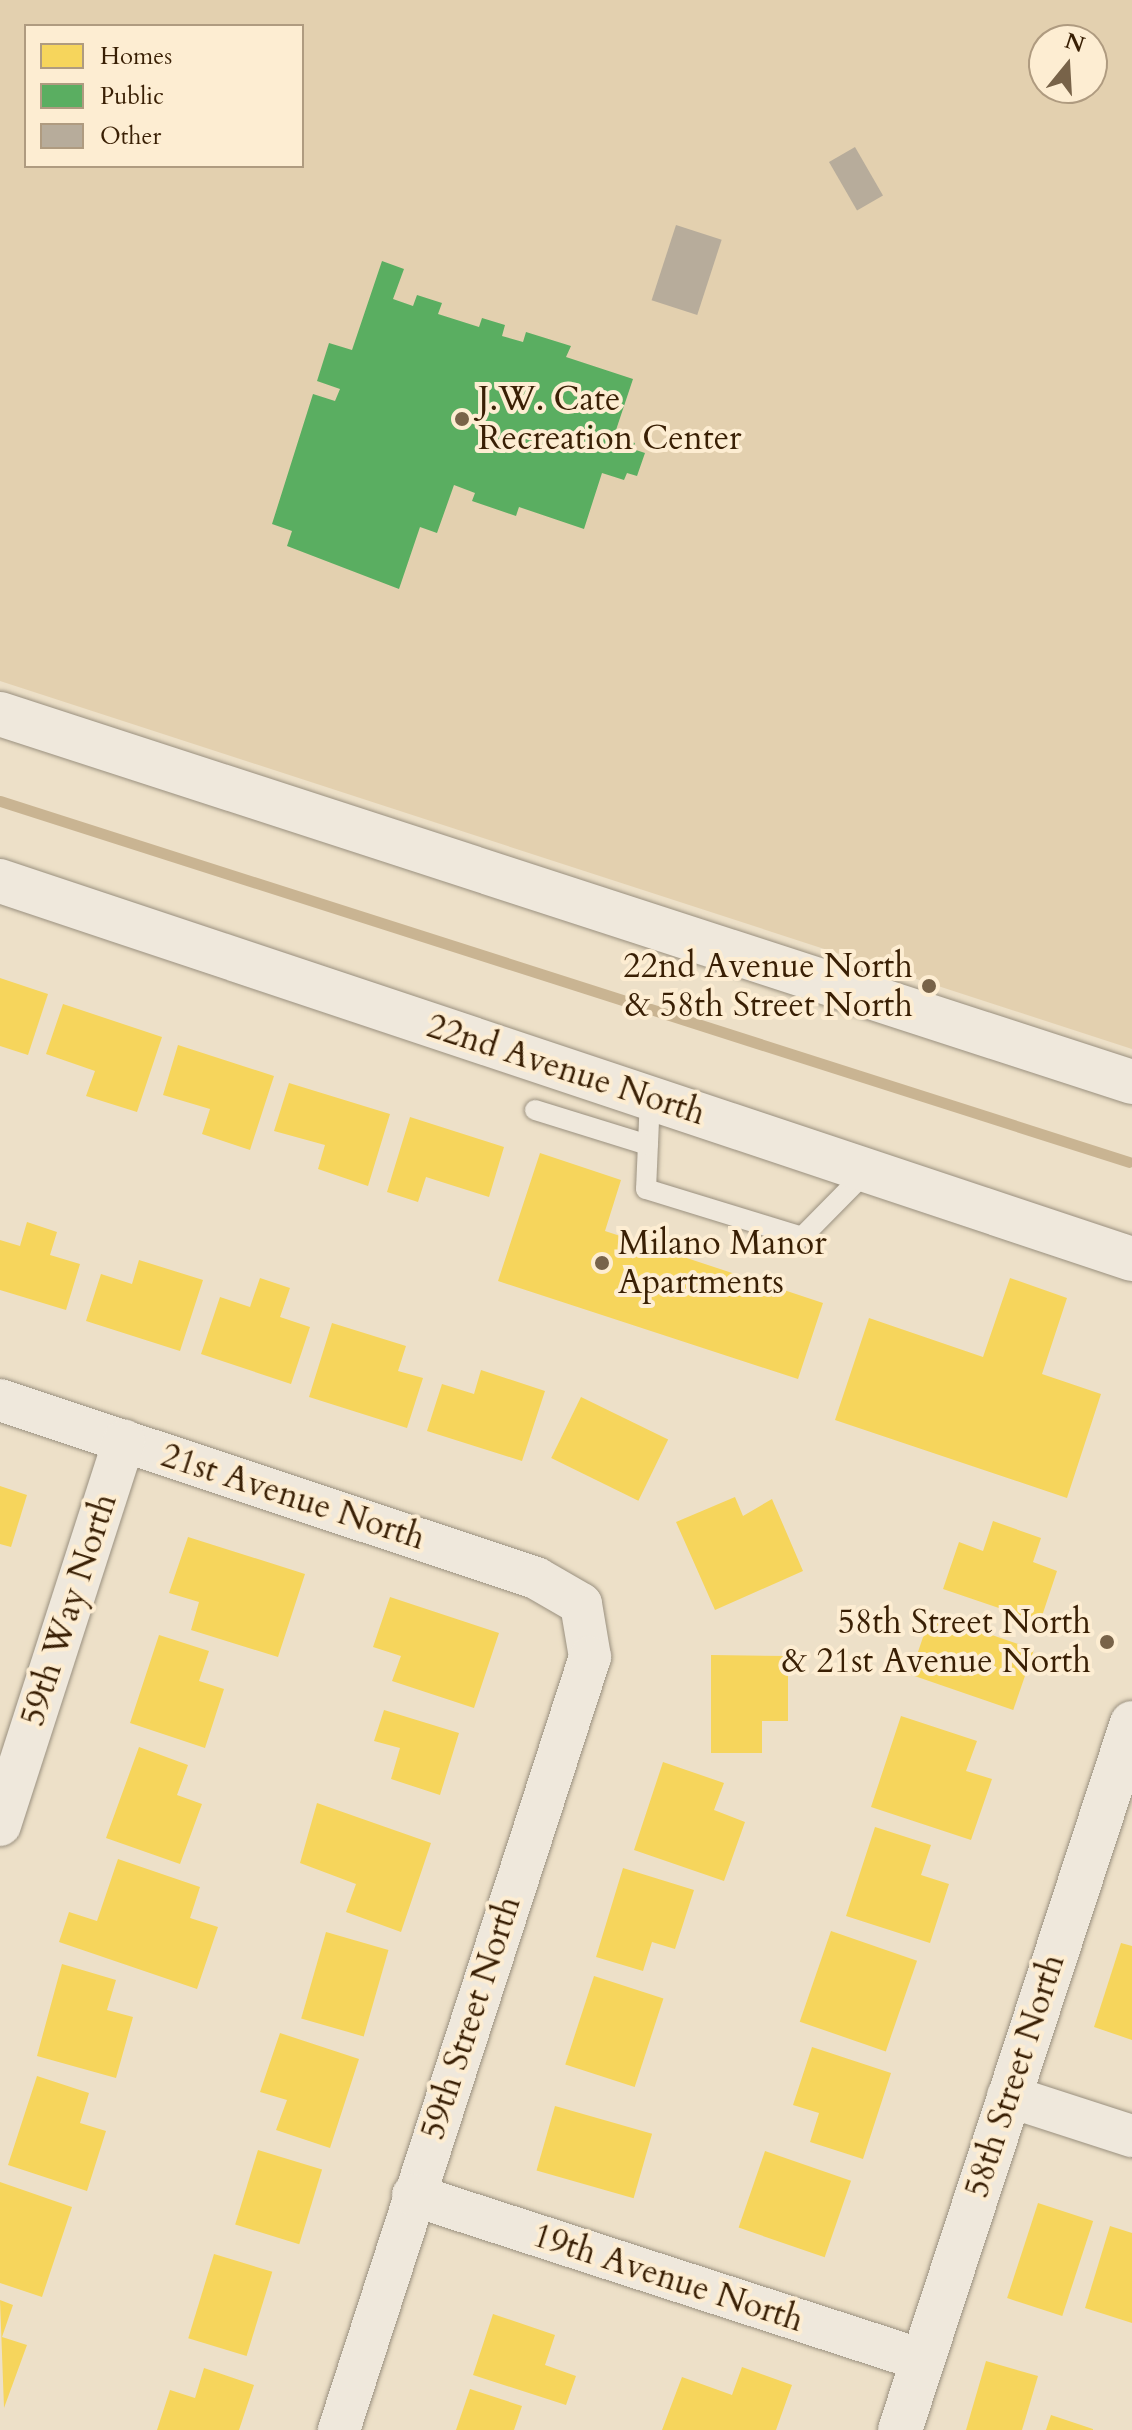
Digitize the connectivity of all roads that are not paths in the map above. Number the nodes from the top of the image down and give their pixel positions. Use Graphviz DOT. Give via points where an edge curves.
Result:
graph roads {
  1 [pos="0,714"];
  2 [pos="0,881"];
  3 [pos="1132,1082"];
  4 [pos="650,1098"];
  5 [pos="535,1110"];
  6 [pos="648,1145"];
  7 [pos="868,1170"];
  8 [pos="1132,1259"];
  9 [pos="0,1400"];
  10 [pos="124,1440"];
  11 [pos="581,1604"];
  12 [pos="1132,1723"];
  13 [pos="0,1825"];
  14 [pos="1008,2096"];
  15 [pos="1132,2136"];
  16 [pos="413,2195"];
  17 [pos="922,2360"];
  18 [pos="339,2430"];
  19 [pos="900,2430"];
  1 -- 3 [label="main road"];
  2 -- 4 [label="main road, 22nd Avenue North"];
  4 -- 6 [label="lane"];
  4 -- 7 [label="main road, 22nd Avenue North"];
  5 -- 6 [label="lane"];
  6 -- 7 [label="lane" via="646,1189 802,1237"];
  7 -- 8 [label="main road, 22nd Avenue North"];
  9 -- 10 [label="street, 21st Avenue North"];
  10 -- 11 [label="street, 21st Avenue North" via="536,1578"];
  10 -- 13 [label="street, 59th Way North"];
  11 -- 16 [label="street, 59th Street North" via="590,1657"];
  12 -- 14 [label="main road, 58th Street North"];
  14 -- 15 [label="street"];
  14 -- 17 [label="main road, 58th Street North"];
  16 -- 17 [label="street, 19th Avenue North"];
  16 -- 18 [label="street, 59th Street North"];
  17 -- 19 [label="main road, 58th Street North"];
}
